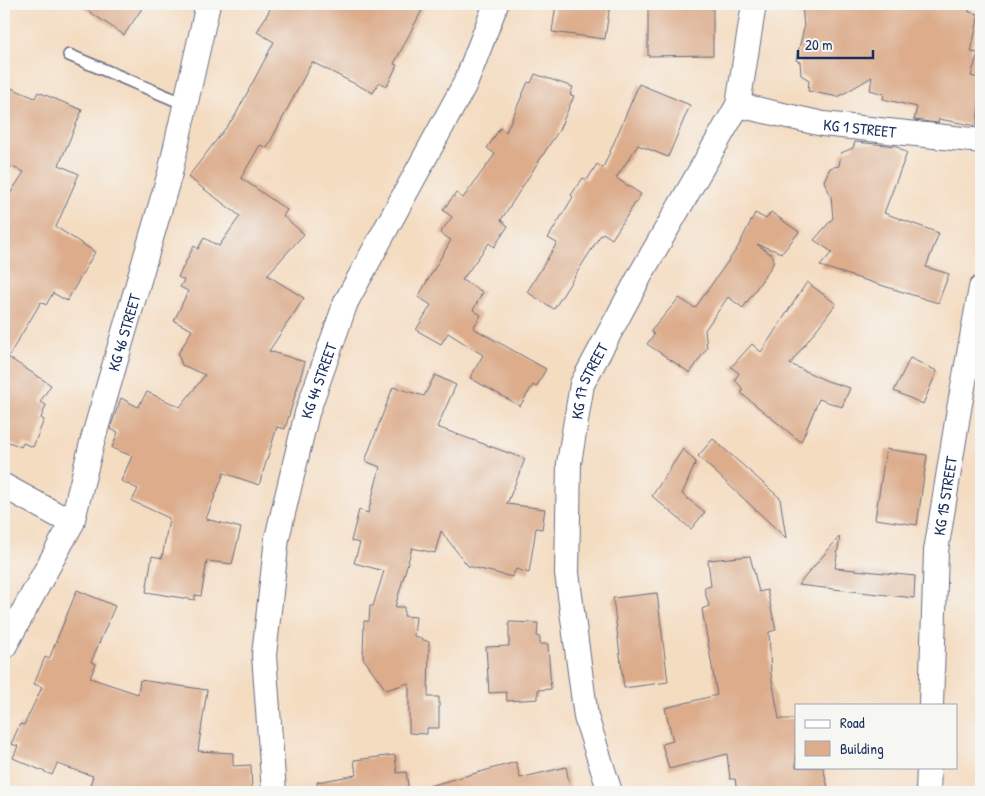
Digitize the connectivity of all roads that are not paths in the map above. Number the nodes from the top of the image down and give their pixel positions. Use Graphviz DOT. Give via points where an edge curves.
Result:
graph roads {
  1 [pos="208,4"];
  2 [pos="496,4"];
  3 [pos="754,4"];
  4 [pos="69,55"];
  5 [pos="186,105"];
  6 [pos="738,105"];
  7 [pos="981,141"];
  8 [pos="981,288"];
  9 [pos="4,486"];
  10 [pos="72,523"];
  11 [pos="4,647"];
  12 [pos="931,704"];
  13 [pos="929,768"];
  14 [pos="274,792"];
  15 [pos="610,792"];
  16 [pos="928,792"];
  1 -- 5 [label="street, KG 46 STREET"];
  2 -- 14 [label="street, KG 44 STREET" via="466,82 346,302 307,413 277,538 264,655"];
  3 -- 6 [label="street, KG 17 STREET"];
  4 -- 5 [label="lane"];
  5 -- 10 [label="street, KG 46 STREET" via="170,173 92,439"];
  6 -- 7 [label="street, KG 1 STREET" via="823,124"];
  6 -- 15 [label="street, KG 17 STREET" via="582,384 569,463 567,573 586,717"];
  8 -- 12 [label="street, KG 15 STREET" via="936,551"];
  9 -- 10 [label="street"];
  10 -- 11 [label="street, KG 46 STREET"];
  13 -- 16 [label="street"];
}
